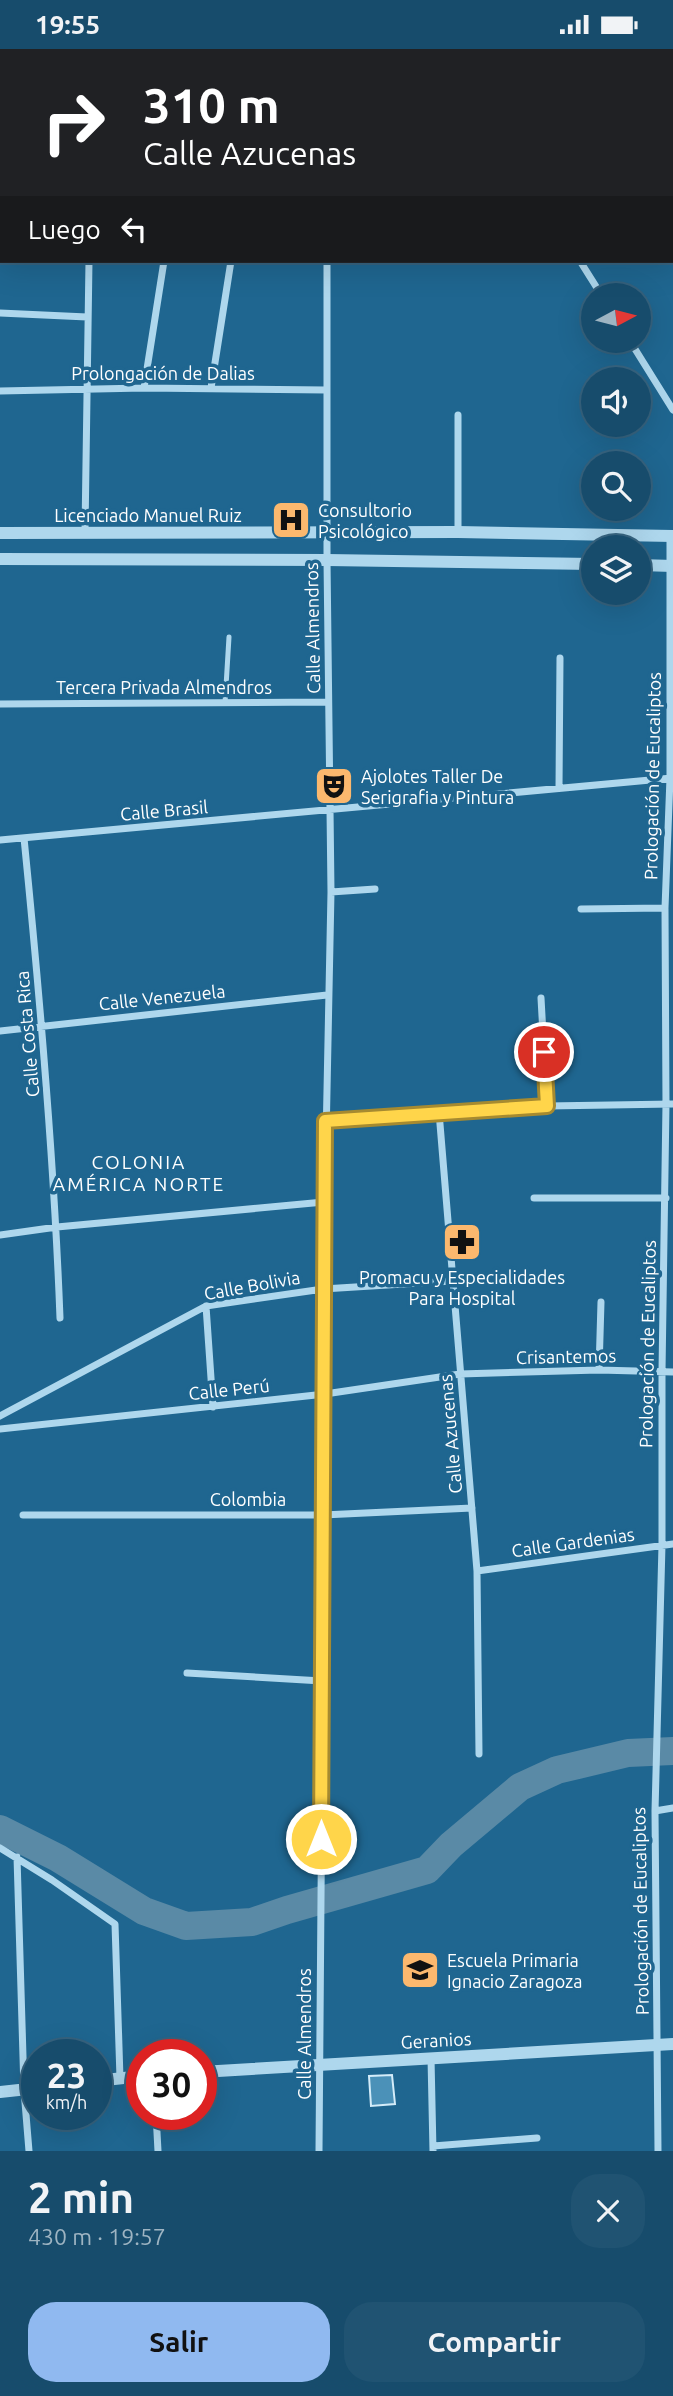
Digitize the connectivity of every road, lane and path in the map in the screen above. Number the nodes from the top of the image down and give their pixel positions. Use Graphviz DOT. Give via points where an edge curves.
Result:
graph roads {
  1 [pos="89,263"];
  2 [pos="164,263"];
  3 [pos="231,263"];
  4 [pos="327,263"];
  5 [pos="581,263"];
  6 [pos="594,283"];
  7 [pos="0,313"];
  8 [pos="87,317"];
  9 [pos="637,353"];
  10 [pos="86,388"];
  11 [pos="144,388"];
  12 [pos="211,388"];
  13 [pos="326,390"];
  14 [pos="0,391"];
  15 [pos="673,410"];
  16 [pos="457,415"];
  17 [pos="85,531"];
  18 [pos="458,532"];
  19 [pos="0,533"];
  20 [pos="327,533"];
  21 [pos="671,536"];
  22 [pos="0,559"];
  23 [pos="327,560"];
  24 [pos="581,564"];
  25 [pos="651,565"];
  26 [pos="672,566"];
  27 [pos="229,637"];
  28 [pos="560,658"];
  29 [pos="328,702"];
  30 [pos="225,703"];
  31 [pos="0,705"];
  32 [pos="672,778"];
  33 [pos="559,788"];
  34 [pos="331,810"];
  35 [pos="24,838"];
  36 [pos="0,840"];
  37 [pos="375,889"];
  38 [pos="331,892"];
  39 [pos="665,908"];
  40 [pos="581,909"];
  41 [pos="327,995"];
  42 [pos="541,998"];
  43 [pos="43,1026"];
  44 [pos="0,1031"];
  45 [pos="670,1104"];
  46 [pos="547,1106"];
  47 [pos="439,1112"];
  48 [pos="325,1121"];
  49 [pos="534,1198"];
  50 [pos="666,1198"];
  51 [pos="324,1202"];
  52 [pos="57,1227"];
  53 [pos="0,1235"];
  54 [pos="452,1281"];
  55 [pos="323,1289"];
  56 [pos="601,1302"];
  57 [pos="206,1306"];
  58 [pos="60,1318"];
  59 [pos="600,1370"];
  60 [pos="662,1371"];
  61 [pos="673,1372"];
  62 [pos="460,1374"];
  63 [pos="325,1394"];
  64 [pos="213,1407"];
  65 [pos="0,1416"];
  66 [pos="0,1429"];
  67 [pos="472,1508"];
  68 [pos="23,1515"];
  69 [pos="323,1515"];
  70 [pos="673,1543"];
  71 [pos="662,1545"];
  72 [pos="477,1571"];
  73 [pos="187,1673"];
  74 [pos="322,1681"];
  75 [pos="478,1754"];
  76 [pos="673,1808"];
  77 [pos="655,1811"];
  78 [pos="0,1849"];
  79 [pos="17,1857"];
  80 [pos="27,2039"];
  81 [pos="673,2044"];
  82 [pos="658,2045"];
  83 [pos="432,2057"];
  84 [pos="320,2064"];
  85 [pos="217,2071"];
  86 [pos="126,2077"];
  87 [pos="120,2078"];
  88 [pos="112,2079"];
  89 [pos="21,2090"];
  90 [pos="0,2092"];
  91 [pos="29,2130"];
  92 [pos="157,2130"];
  93 [pos="537,2138"];
  94 [pos="433,2148"];
  95 [pos="29,2151"];
  96 [pos="158,2151"];
  97 [pos="319,2151"];
  98 [pos="659,2151"];
  1 -- 8 [label="street"];
  2 -- 11 [label="street"];
  3 -- 12 [label="street"];
  4 -- 13 [label="street, Calle Almendros"];
  5 -- 6 [label="street"];
  7 -- 8 [label="street"];
  8 -- 10 [label="street"];
  9 -- 15 [label="street"];
  10 -- 11 [label="street, Prolongación de Dalias"];
  10 -- 14 [label="street, Prolongación de Dalias"];
  10 -- 17 [label="street"];
  11 -- 12 [label="street, Prolongación de Dalias"];
  12 -- 13 [label="street, Prolongación de Dalias"];
  13 -- 20 [label="street, Calle Almendros"];
  16 -- 18 [label="street"];
  17 -- 19 [label="street, Licenciado Manuel Ruiz"];
  17 -- 20 [label="street, Licenciado Manuel Ruiz"];
  18 -- 20 [label="street, Licenciado Manuel Ruiz"];
  18 -- 21 [label="street, Licenciado Manuel Ruiz"];
  20 -- 23 [label="street, Calle Almendros"];
  21 -- 26 [label="street, Prologación de Eucaliptos"];
  22 -- 23 [label="street"];
  23 -- 24 [label="street"];
  23 -- 29 [label="street, Calle Almendros"];
  25 -- 26 [label="street"];
  26 -- 32 [label="street, Prologación de Eucaliptos"];
  27 -- 30 [label="lane"];
  28 -- 33 [label="street"];
  29 -- 30 [label="street, Tercera Privada Almendros"];
  29 -- 34 [label="street, Calle Almendros"];
  30 -- 31 [label="street, Tercera Privada Almendros"];
  32 -- 33 [label="street, Calle Brasil"];
  32 -- 39 [label="street, Prologación de Eucaliptos"];
  33 -- 34 [label="street, Calle Brasil"];
  34 -- 35 [label="street, Calle Brasil"];
  34 -- 38 [label="street, Calle Almendros"];
  35 -- 36 [label="street, Calle Brasil"];
  35 -- 43 [label="street, Calle Costa Rica"];
  37 -- 38 [label="street"];
  38 -- 41 [label="street, Calle Almendros"];
  39 -- 40 [label="street"];
  39 -- 45 [label="street, Prologación de Eucaliptos"];
  41 -- 43 [label="street, Calle Venezuela"];
  41 -- 48 [label="street, Calle Almendros"];
  42 -- 46 [label="street"];
  43 -- 44 [label="street, Calle Venezuela"];
  43 -- 52 [label="street, Calle Costa Rica"];
  45 -- 46 [label="street"];
  45 -- 50 [label="street, Prologación de Eucaliptos"];
  46 -- 47 [label="street"];
  47 -- 48 [label="street"];
  47 -- 54 [label="street, Calle Azucenas"];
  48 -- 51 [label="street, Calle Almendros"];
  49 -- 50 [label="street"];
  50 -- 60 [label="street, Prologación de Eucaliptos"];
  51 -- 52 [label="street"];
  51 -- 55 [label="street, Calle Almendros"];
  52 -- 53 [label="street"];
  52 -- 58 [label="street, Calle Costa Rica"];
  54 -- 55 [label="street, Calle Bolivia"];
  54 -- 62 [label="street, Calle Azucenas"];
  55 -- 57 [label="street, Calle Bolivia"];
  55 -- 63 [label="street, Calle Almendros"];
  56 -- 59 [label="street"];
  57 -- 64 [label="street"];
  57 -- 65 [label="street, Calle Bolivia"];
  59 -- 60 [label="street, Crisantemos"];
  59 -- 62 [label="street, Crisantemos"];
  60 -- 61 [label="street, Crisantemos"];
  60 -- 71 [label="street, Prologación de Eucaliptos"];
  62 -- 63 [label="street, Calle Perú"];
  62 -- 67 [label="street, Calle Azucenas"];
  63 -- 64 [label="street, Calle Perú"];
  63 -- 69 [label="street, Calle Almendros"];
  64 -- 66 [label="street, Calle Perú"];
  67 -- 69 [label="street, Colombia"];
  67 -- 72 [label="street, Calle Azucenas"];
  68 -- 69 [label="street, Colombia"];
  69 -- 74 [label="street, Calle Almendros"];
  70 -- 71 [label="street, Calle Gardenias"];
  71 -- 72 [label="street, Calle Gardenias"];
  71 -- 77 [label="street, Prologación de Eucaliptos"];
  72 -- 75 [label="street, Calle Azucenas"];
  73 -- 74 [label="street"];
  74 -- 84 [label="street, Calle Almendros"];
  76 -- 77 [label="street"];
  77 -- 82 [label="street, Prologación de Eucaliptos"];
  78 -- 79 [label="street"];
  79 -- 80 [label="street"];
  79 -- 87 [label="street" via="115,1924"];
  81 -- 82 [label="street, Geranios"];
  82 -- 83 [label="street, Geranios"];
  82 -- 98 [label="street, Prologación de Eucaliptos"];
  83 -- 84 [label="street, Geranios"];
  83 -- 94 [label="street"];
  84 -- 85 [label="street, Geranios"];
  84 -- 97 [label="street, Calle Almendros"];
  86 -- 87 [label="street"];
  87 -- 88 [label="street"];
  89 -- 90 [label="street"];
  91 -- 95 [label="street"];
  92 -- 96 [label="street"];
  93 -- 94 [label="street"];
}
